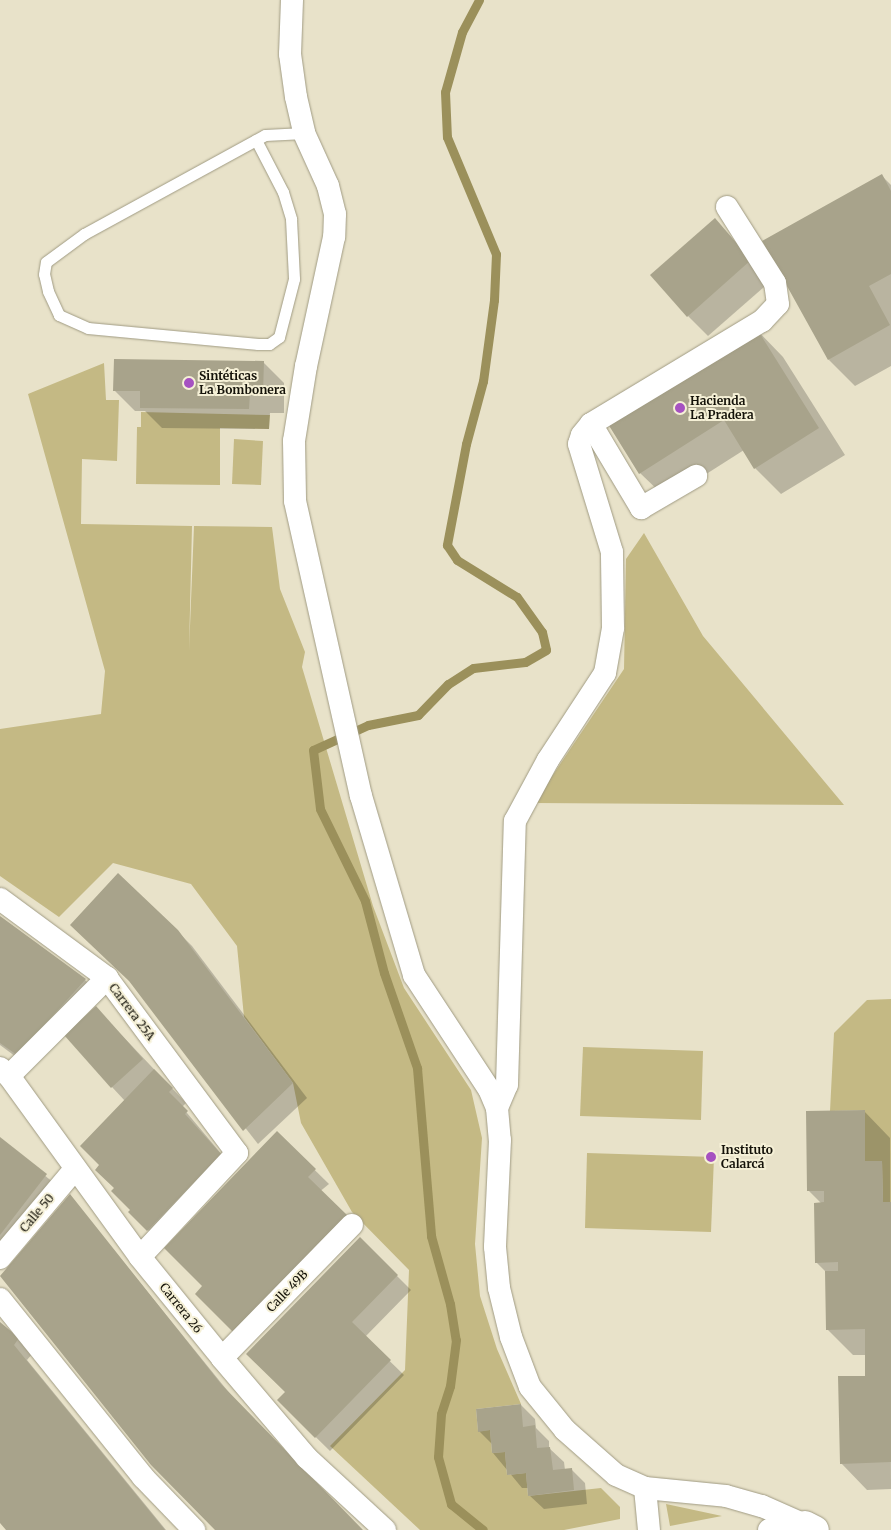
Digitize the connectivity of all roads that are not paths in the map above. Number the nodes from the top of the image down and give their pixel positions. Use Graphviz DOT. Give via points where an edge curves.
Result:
graph roads {
  1 [pos="292,0"];
  2 [pos="304,133"];
  3 [pos="256,140"];
  4 [pos="727,207"];
  5 [pos="591,424"];
  6 [pos="696,476"];
  7 [pos="0,899"];
  8 [pos="107,978"];
  9 [pos="5,1072"];
  10 [pos="497,1108"];
  11 [pos="75,1169"];
  12 [pos="352,1225"];
  13 [pos="140,1257"];
  14 [pos="0,1258"];
  15 [pos="0,1299"];
  16 [pos="222,1358"];
  17 [pos="645,1488"];
  18 [pos="810,1527"];
  19 [pos="194,1530"];
  20 [pos="385,1530"];
  21 [pos="649,1530"];
  22 [pos="769,1530"];
  1 -- 2 [label="street" via="290,54"];
  2 -- 3 [label="lane" via="271,134"];
  2 -- 10 [label="street" via="328,186 335,214 334,237 310,346 294,441 296,501 361,796 414,975 489,1089"];
  3 -- 3 [label="lane" via="283,192 291,219 294,280 279,337 270,344 258,344 88,328 59,315 48,291 44,274 46,262 84,234"];
  4 -- 5 [label="street" via="775,283 778,304 762,321"];
  5 -- 6 [label="street" via="641,508"];
  5 -- 10 [label="street" via="579,444 612,552 613,628 605,673 548,760 515,821 507,1085"];
  7 -- 8 [label="street, Carrera 25A"];
  8 -- 9 [label="street"];
  8 -- 13 [label="street, Carrera 25A" via="237,1153"];
  9 -- 11 [label="street, Carrera 26"];
  10 -- 17 [label="street" via="500,1140 495,1247 499,1288 511,1337 530,1387 565,1430 616,1475"];
  11 -- 13 [label="street, Carrera 26"];
  11 -- 14 [label="street, Calle 50"];
  12 -- 16 [label="street, Calle 49B"];
  13 -- 16 [label="street, Carrera 26"];
  15 -- 19 [label="street" via="143,1476"];
  16 -- 20 [label="street, Carrera 26" via="307,1458"];
  17 -- 18 [label="street" via="726,1496 762,1506"];
  17 -- 21 [label="street"];
  18 -- 22 [label="street"];
}
